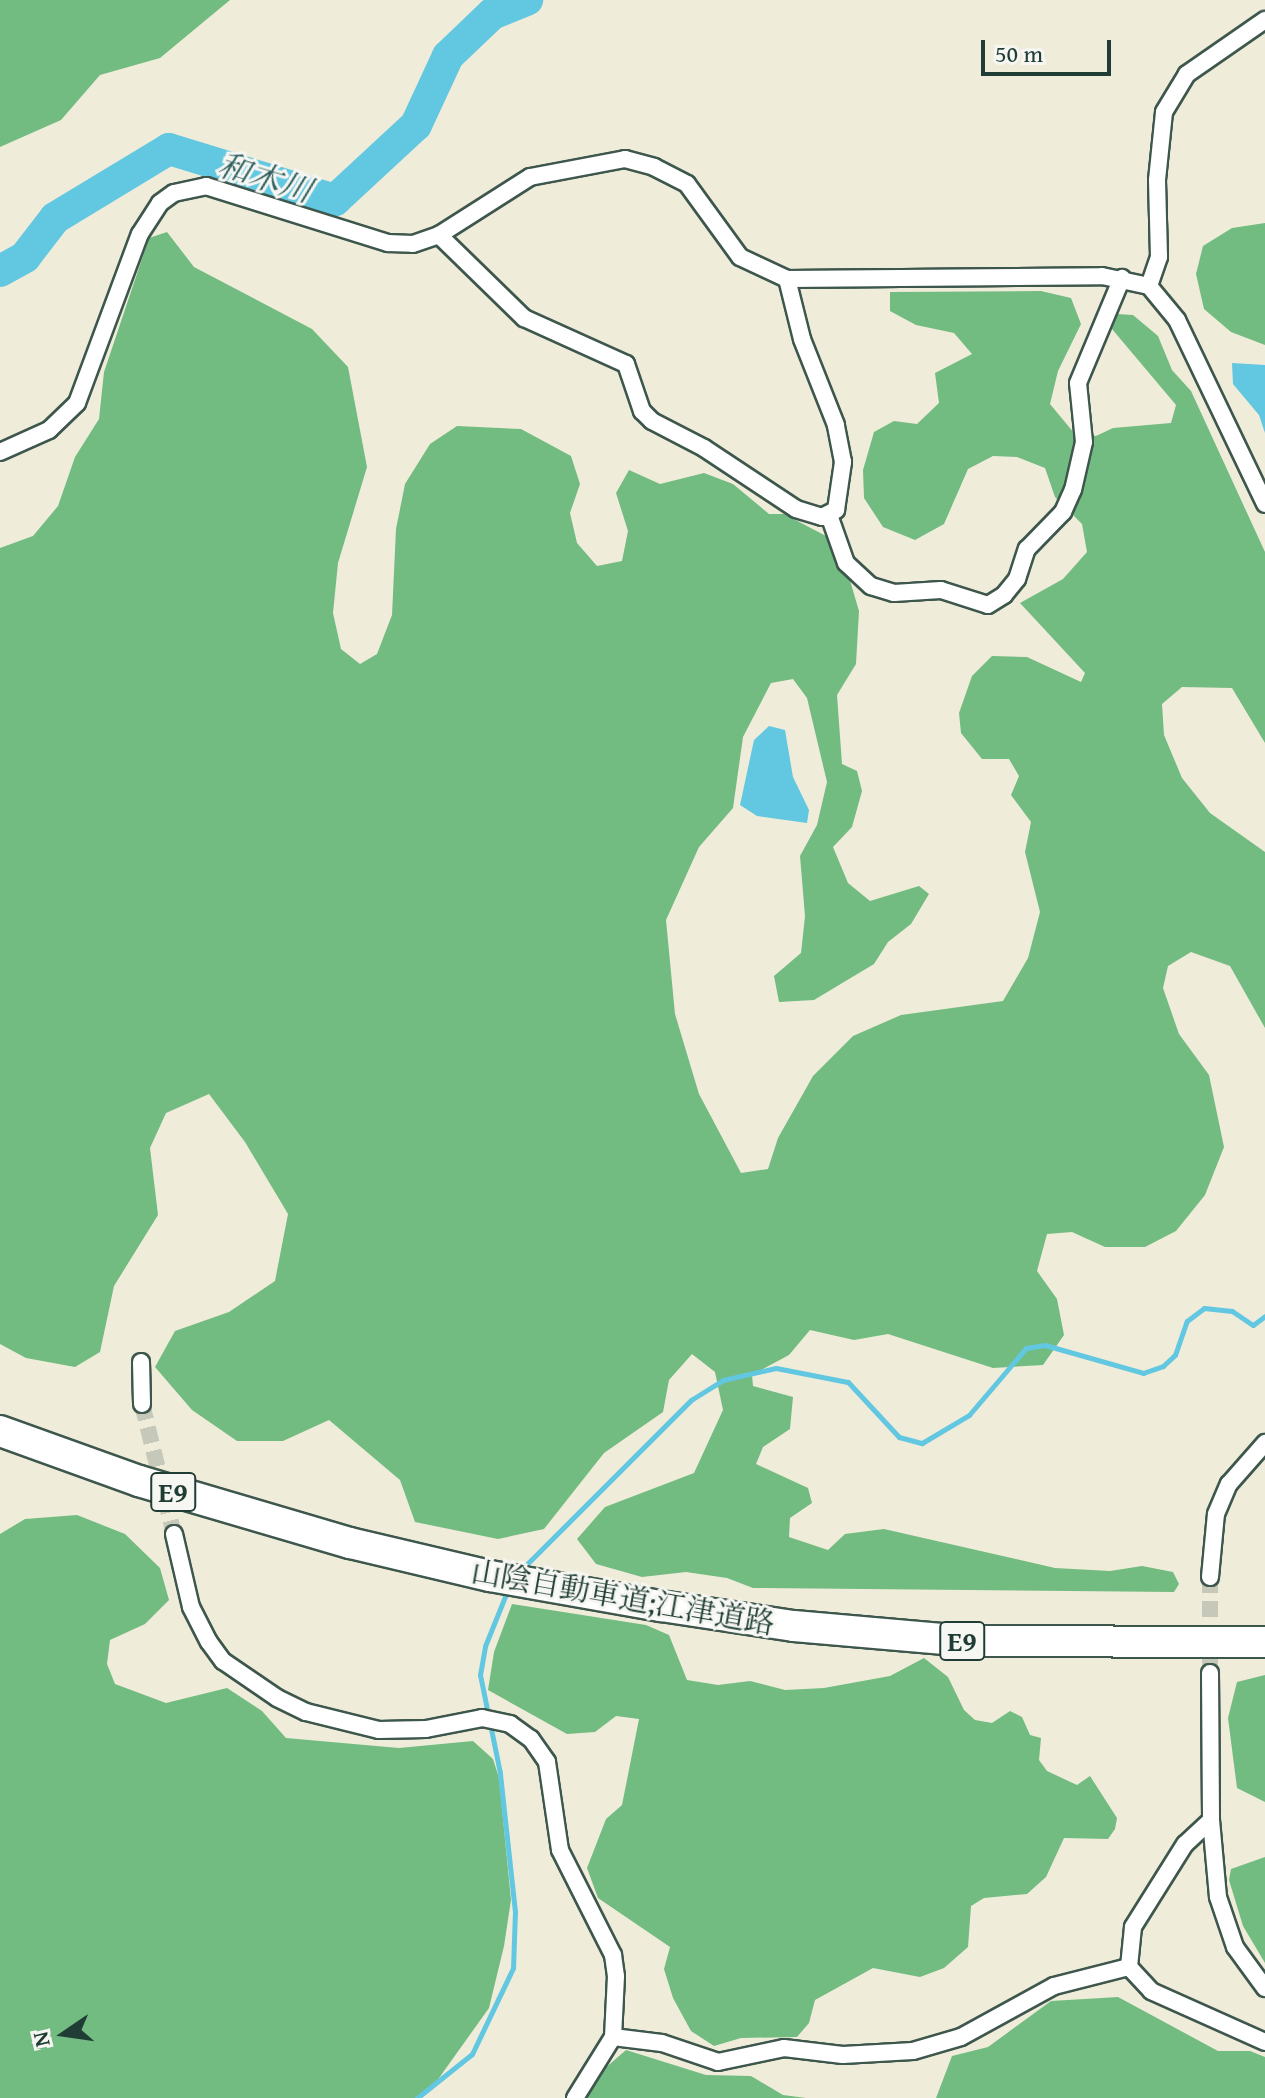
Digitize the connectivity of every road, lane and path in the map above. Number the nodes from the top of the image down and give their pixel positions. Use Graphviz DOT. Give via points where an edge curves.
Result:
graph roads {
  1 [pos="1265,20"];
  2 [pos="439,235"];
  3 [pos="1122,278"];
  4 [pos="787,279"];
  5 [pos="1149,286"];
  6 [pos="0,452"];
  7 [pos="1265,504"];
  8 [pos="829,515"];
  9 [pos="141,1362"];
  10 [pos="142,1404"];
  11 [pos="0,1431"];
  12 [pos="1265,1443"];
  13 [pos="174,1534"];
  14 [pos="1210,1577"];
  15 [pos="1265,1642"];
  16 [pos="1210,1673"];
  17 [pos="1211,1820"];
  18 [pos="1129,1967"];
  19 [pos="1265,1988"];
  20 [pos="613,2037"];
  21 [pos="1265,2042"];
  22 [pos="575,2098"];
  1 -- 5 [label="street" via="1187,74 1164,112 1157,180 1159,257"];
  2 -- 4 [label="street" via="530,177 625,159 687,184 740,257"];
  2 -- 6 [label="street" via="413,244 388,243 206,186 174,193 160,203 140,234 77,403 49,430"];
  2 -- 8 [label="street" via="524,318 626,364 642,411 661,428 704,448 796,509"];
  3 -- 4 [label="street"];
  3 -- 5 [label="street"];
  3 -- 8 [label="street" via="1078,383 1084,442 1073,490 1063,512 1027,549 1017,579 1004,595 988,605 941,590 894,593 871,586 846,563"];
  4 -- 8 [label="street" via="802,339 836,425 843,462 839,501"];
  5 -- 7 [label="street" via="1177,320"];
  9 -- 10 [label="street"];
  11 -- 15 [label="highway, 山陰自動車道;江津道路 / E9" via="139,1481 350,1543 490,1576 661,1606 794,1626 967,1641"];
  12 -- 14 [label="street" via="1229,1484 1216,1514"];
  13 -- 20 [label="street" via="191,1607 209,1642 223,1661 277,1698 306,1712 379,1730 488,1719 531,1739 547,1762 560,1850 613,1955"];
  16 -- 17 [label="street"];
  17 -- 18 [label="street" via="1185,1844 1145,1905 1130,1937"];
  17 -- 19 [label="street" via="1226,1924"];
  18 -- 20 [label="street" via="1054,1986 961,2037 913,2051 843,2055 784,2048 718,2062 662,2043"];
  18 -- 21 [label="street" via="1151,1991"];
  20 -- 22 [label="street"];
}
